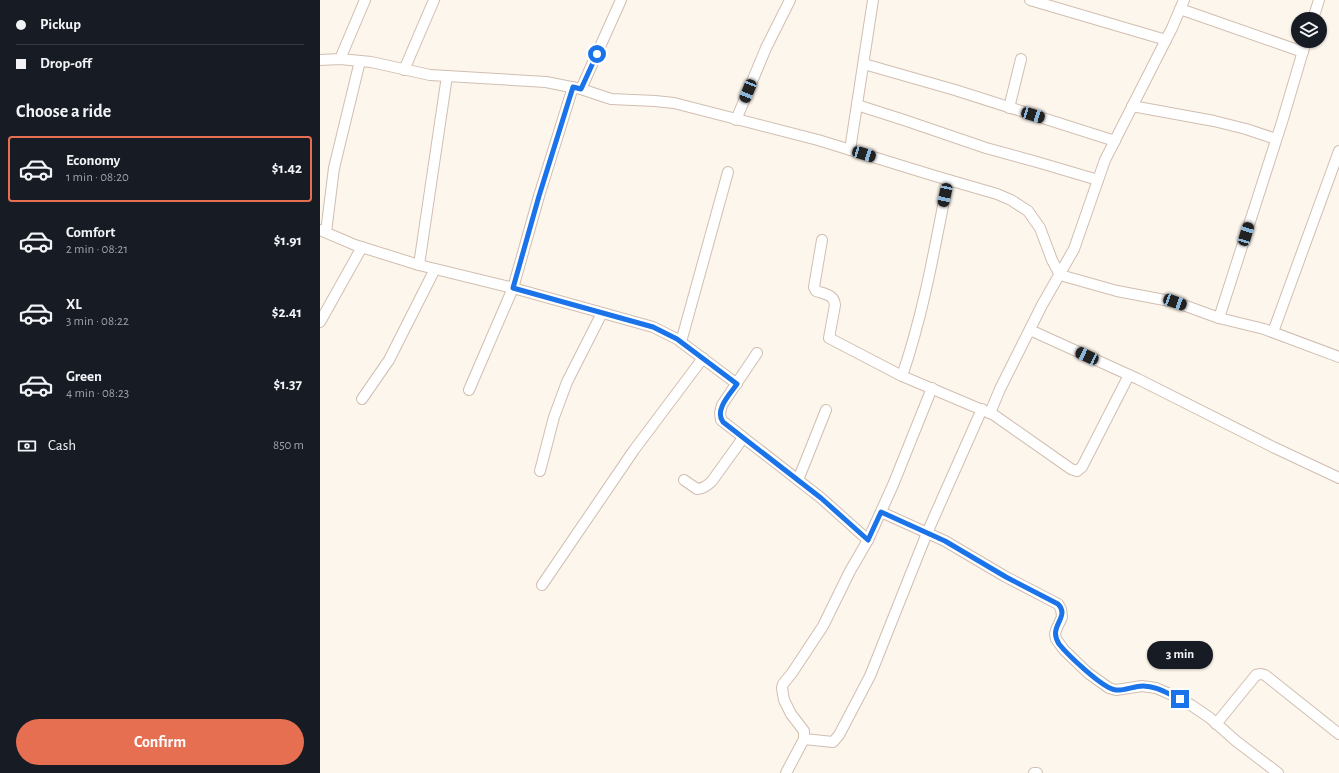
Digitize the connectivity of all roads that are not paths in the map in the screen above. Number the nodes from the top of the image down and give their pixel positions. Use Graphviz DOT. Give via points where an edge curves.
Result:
graph roads {
  1 [pos="365,0"];
  2 [pos="434,0"];
  3 [pos="621,0"];
  4 [pos="790,0"];
  5 [pos="872,0"];
  6 [pos="1030,0"];
  7 [pos="1319,0"];
  8 [pos="1182,4"];
  9 [pos="1315,12"];
  10 [pos="1166,40"];
  11 [pos="1304,48"];
  12 [pos="1303,52"];
  13 [pos="340,59"];
  14 [pos="1021,59"];
  15 [pos="320,60"];
  16 [pos="360,61"];
  17 [pos="864,64"];
  18 [pos="404,70"];
  19 [pos="447,76"];
  20 [pos="577,88"];
  21 [pos="857,106"];
  22 [pos="1132,106"];
  23 [pos="1008,108"];
  24 [pos="736,120"];
  25 [pos="1276,139"];
  26 [pos="1114,141"];
  27 [pos="850,150"];
  28 [pos="1339,151"];
  29 [pos="728,172"];
  30 [pos="948,180"];
  31 [pos="1098,180"];
  32 [pos="323,231"];
  33 [pos="822,240"];
  34 [pos="362,247"];
  35 [pos="419,265"];
  36 [pos="435,269"];
  37 [pos="1060,275"];
  38 [pos="513,288"];
  39 [pos="602,313"];
  40 [pos="1219,318"];
  41 [pos="320,322"];
  42 [pos="1030,330"];
  43 [pos="1273,332"];
  44 [pos="681,342"];
  45 [pos="757,353"];
  46 [pos="1339,357"];
  47 [pos="703,358"];
  48 [pos="1129,375"];
  49 [pos="902,376"];
  50 [pos="737,384"];
  51 [pos="932,388"];
  52 [pos="469,390"];
  53 [pos="362,399"];
  54 [pos="826,410"];
  55 [pos="986,411"];
  56 [pos="743,438"];
  57 [pos="540,471"];
  58 [pos="1339,478"];
  59 [pos="684,480"];
  60 [pos="798,480"];
  61 [pos="881,512"];
  62 [pos="928,533"];
  63 [pos="868,540"];
  64 [pos="542,585"];
  65 [pos="1216,724"];
  66 [pos="1339,734"];
  67 [pos="804,739"];
  68 [pos="786,773"];
  69 [pos="1278,773"];
  1 -- 13 [label="street"];
  2 -- 18 [label="street"];
  3 -- 20 [label="street"];
  4 -- 24 [label="street" via="766,48"];
  5 -- 17 [label="street"];
  6 -- 10 [label="street"];
  7 -- 9 [label="street"];
  8 -- 10 [label="street"];
  8 -- 12 [label="street"];
  10 -- 22 [label="street"];
  11 -- 12 [label="street"];
  12 -- 25 [label="street"];
  13 -- 15 [label="street"];
  13 -- 16 [label="street"];
  14 -- 23 [label="street"];
  16 -- 18 [label="street"];
  16 -- 32 [label="street" via="334,168"];
  17 -- 21 [label="street"];
  17 -- 23 [label="street"];
  18 -- 19 [label="street"];
  19 -- 20 [label="street" via="546,82"];
  19 -- 35 [label="street"];
  20 -- 24 [label="street" via="611,99 674,103"];
  20 -- 38 [label="street" via="539,196"];
  21 -- 27 [label="street"];
  21 -- 31 [label="street" via="986,148"];
  22 -- 25 [label="street" via="1214,121"];
  22 -- 26 [label="street"];
  23 -- 26 [label="street"];
  24 -- 27 [label="street"];
  25 -- 40 [label="street"];
  26 -- 31 [label="street"];
  27 -- 30 [label="street"];
  28 -- 43 [label="street"];
  29 -- 44 [label="street"];
  30 -- 37 [label="street" via="997,194 1028,212 1040,228"];
  30 -- 49 [label="street" via="926,287"];
  31 -- 37 [label="street" via="1074,249"];
  32 -- 34 [label="street"];
  33 -- 49 [label="street" via="814,287 816,291 834,299 829,338"];
  34 -- 35 [label="street"];
  34 -- 41 [label="street"];
  35 -- 36 [label="street"];
  36 -- 38 [label="street"];
  36 -- 53 [label="street" via="389,360"];
  37 -- 40 [label="street" via="1117,291 1175,302"];
  37 -- 42 [label="street"];
  38 -- 39 [label="street"];
  38 -- 52 [label="street"];
  39 -- 44 [label="street" via="653,327"];
  39 -- 57 [label="street" via="567,382 554,417"];
  40 -- 43 [label="street"];
  42 -- 48 [label="street"];
  42 -- 55 [label="street"];
  43 -- 46 [label="street"];
  44 -- 47 [label="street"];
  45 -- 50 [label="street"];
  47 -- 50 [label="street"];
  47 -- 64 [label="street" via="634,450"];
  48 -- 55 [label="street" via="1078,471 1071,469"];
  48 -- 58 [label="street"];
  49 -- 51 [label="street"];
  50 -- 56 [label="street" via="722,405 720,417"];
  51 -- 55 [label="street"];
  51 -- 61 [label="street"];
  54 -- 60 [label="street"];
  55 -- 62 [label="street"];
  56 -- 59 [label="street" via="712,481 704,488 697,489"];
  56 -- 60 [label="street"];
  60 -- 63 [label="street"];
  61 -- 62 [label="street"];
  61 -- 63 [label="street"];
  62 -- 65 [label="street" via="1058,604 1062,617 1056,630 1056,639 1088,673 1110,688 1156,688 1191,705"];
  62 -- 67 [label="street" via="870,676 839,735 833,742"];
  63 -- 67 [label="street" via="823,626 783,684 784,700 804,731"];
  65 -- 66 [label="street" via="1256,675 1261,674"];
  65 -- 69 [label="street"];
  67 -- 68 [label="street"];
}
